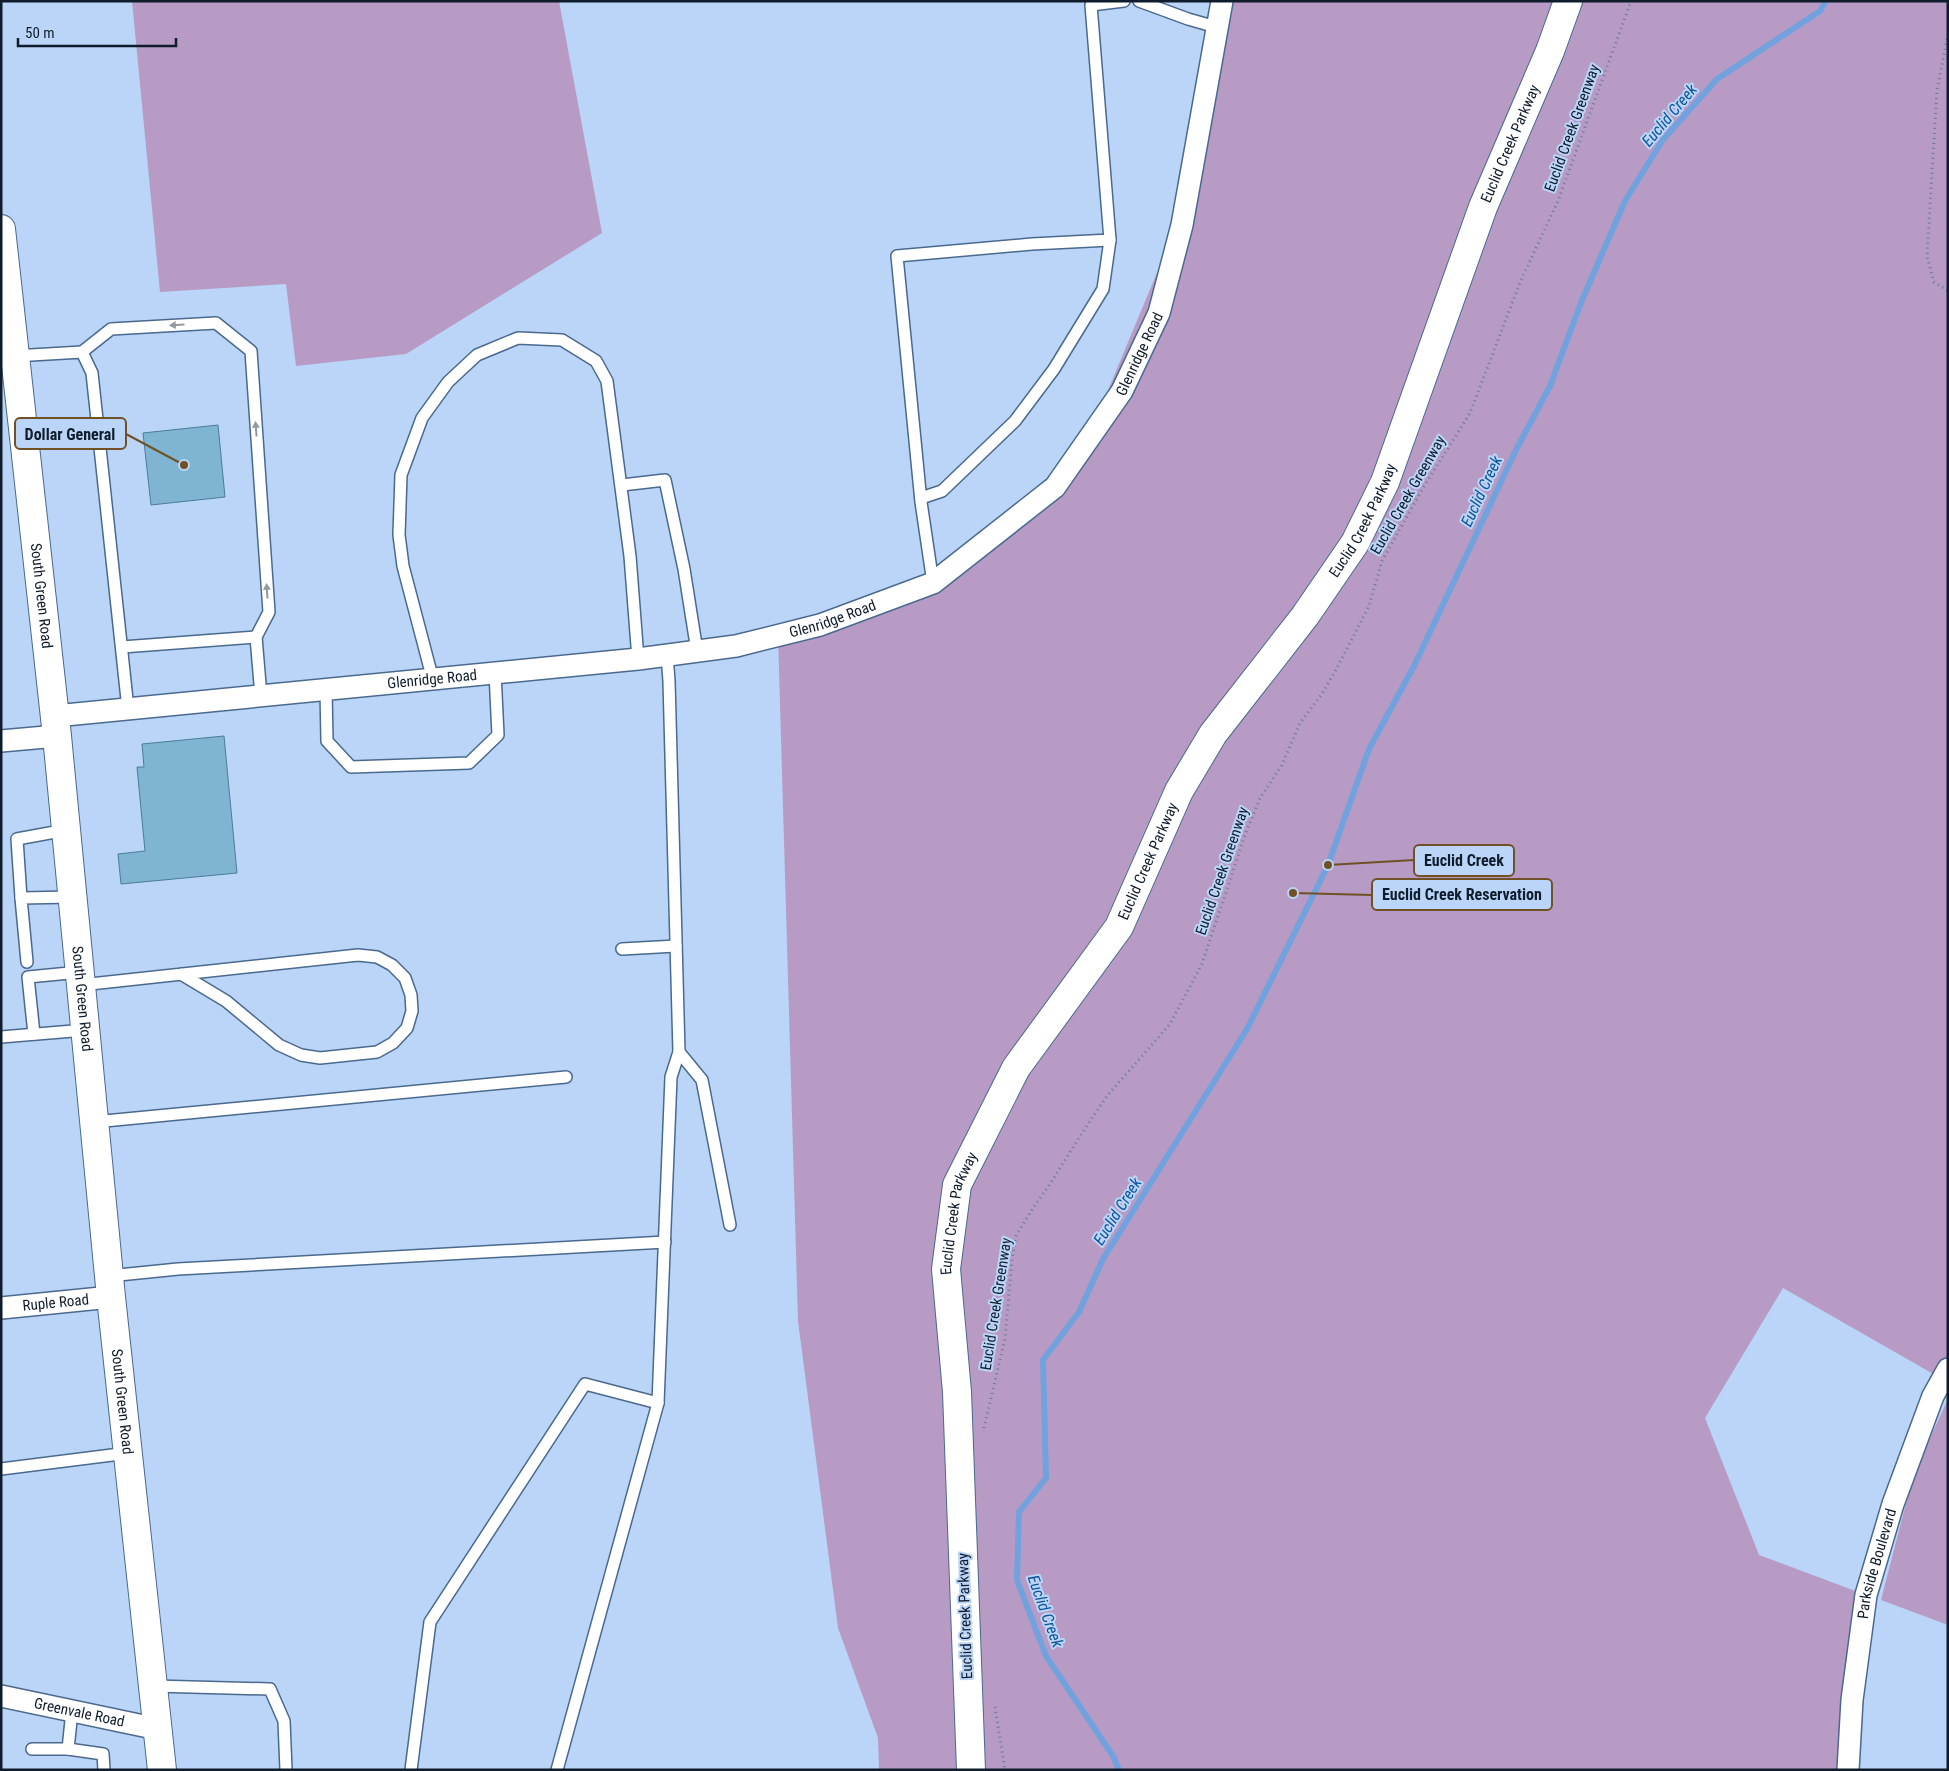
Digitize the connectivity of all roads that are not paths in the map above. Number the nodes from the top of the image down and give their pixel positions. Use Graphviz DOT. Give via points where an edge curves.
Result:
graph roads {
  1 [pos="1124,1"];
  2 [pos="1139,1"];
  3 [pos="1222,1"];
  4 [pos="1568,1"];
  5 [pos="1216,27"];
  6 [pos="1,228"];
  7 [pos="1110,240"];
  8 [pos="4,293"];
  9 [pos="82,352"];
  10 [pos="14,356"];
  11 [pos="622,485"];
  12 [pos="921,498"];
  13 [pos="933,583"];
  14 [pos="256,637"];
  15 [pos="122,647"];
  16 [pos="696,651"];
  17 [pos="667,655"];
  18 [pos="638,659"];
  19 [pos="494,673"];
  20 [pos="432,680"];
  21 [pos="326,690"];
  22 [pos="261,696"];
  23 [pos="128,709"];
  24 [pos="56,726"];
  25 [pos="1,741"];
  26 [pos="66,830"];
  27 [pos="72,897"];
  28 [pos="21,898"];
  29 [pos="676,946"];
  30 [pos="622,949"];
  31 [pos="27,962"];
  32 [pos="181,974"];
  33 [pos="81,978"];
  34 [pos="85,1030"];
  35 [pos="34,1034"];
  36 [pos="1,1037"];
  37 [pos="679,1052"];
  38 [pos="566,1077"];
  39 [pos="94,1122"];
  40 [pos="730,1225"];
  41 [pos="664,1242"];
  42 [pos="110,1287"];
  43 [pos="1,1308"];
  44 [pos="1948,1369"];
  45 [pos="658,1403"];
  46 [pos="128,1453"];
  47 [pos="1,1469"];
  48 [pos="154,1686"];
  49 [pos="1,1696"];
  50 [pos="72,1711"];
  51 [pos="158,1729"];
  52 [pos="32,1749"];
  53 [pos="68,1749"];
  54 [pos="104,1770"];
  55 [pos="162,1770"];
  56 [pos="286,1770"];
  57 [pos="411,1770"];
  58 [pos="557,1770"];
  59 [pos="971,1770"];
  60 [pos="1848,1770"];
  1 -- 7 [label="lane" via="1091,4"];
  2 -- 5 [label="lane"];
  3 -- 5 [label="street, Glenridge Road"];
  4 -- 59 [label="street, Euclid Creek Parkway" via="1483,207 1385,482 1355,544 1305,616 1214,734 1179,790 1119,927 1016,1068 957,1185 946,1269 957,1392"];
  5 -- 13 [label="street, Glenridge Road" via="1182,225 1159,313 1122,391 1055,487"];
  6 -- 8 [label="street, South Green Road"];
  7 -- 12 [label="lane" via="1103,289 1054,369 1015,421 942,491"];
  7 -- 12 [label="lane" via="897,256"];
  8 -- 10 [label="street, South Green Road"];
  9 -- 10 [label="lane"];
  14 -- 9 [label="lane, one-way" via="269,612 251,351 216,323 111,329"];
  9 -- 15 [label="lane" via="92,373"];
  10 -- 24 [label="street, South Green Road"];
  11 -- 16 [label="lane" via="665,480 684,569"];
  11 -- 18 [label="lane"];
  11 -- 20 [label="lane" via="607,381 596,360 562,340 518,338 477,355 448,382 422,418 401,475 398,535"];
  12 -- 13 [label="lane"];
  13 -- 16 [label="street, Glenridge Road" via="820,625 736,646"];
  14 -- 15 [label="lane"];
  14 -- 22 [label="lane"];
  15 -- 23 [label="lane"];
  16 -- 17 [label="street, Glenridge Road"];
  17 -- 18 [label="street, Glenridge Road"];
  17 -- 29 [label="lane"];
  18 -- 19 [label="street, Glenridge Road"];
  19 -- 20 [label="street, Glenridge Road"];
  19 -- 21 [label="lane" via="498,735 469,763 351,767 327,741"];
  20 -- 21 [label="street, Glenridge Road"];
  21 -- 22 [label="street, Glenridge Road"];
  22 -- 23 [label="street, Glenridge Road"];
  23 -- 24 [label="street, Glenridge Road"];
  24 -- 25 [label="street, Glenridge Road"];
  24 -- 26 [label="street, South Green Road"];
  26 -- 27 [label="street, South Green Road"];
  26 -- 28 [label="lane" via="17,839"];
  27 -- 28 [label="lane"];
  27 -- 33 [label="street, South Green Road"];
  28 -- 31 [label="lane"];
  29 -- 30 [label="lane"];
  29 -- 37 [label="lane"];
  32 -- 32 [label="lane" via="358,955 377,957 392,965 405,978 412,1011 407,1028 393,1043 377,1052 320,1058 301,1055 278,1044 226,1001"];
  32 -- 33 [label="lane"];
  33 -- 34 [label="street, South Green Road"];
  33 -- 35 [label="lane" via="28,977"];
  34 -- 35 [label="lane"];
  34 -- 39 [label="street, South Green Road"];
  35 -- 36 [label="lane"];
  37 -- 40 [label="lane" via="702,1080"];
  37 -- 41 [label="lane" via="671,1076"];
  38 -- 39 [label="lane"];
  39 -- 42 [label="street, South Green Road"];
  41 -- 42 [label="lane" via="188,1268"];
  41 -- 45 [label="lane"];
  42 -- 43 [label="street, Ruple Road"];
  42 -- 46 [label="street, South Green Road"];
  44 -- 60 [label="street, Parkside Boulevard" via="1933,1396 1893,1504 1866,1595 1852,1700"];
  45 -- 57 [label="lane" via="585,1384 430,1622"];
  45 -- 58 [label="lane"];
  46 -- 47 [label="lane"];
  46 -- 48 [label="street, South Green Road"];
  48 -- 51 [label="street, South Green Road"];
  48 -- 56 [label="lane" via="270,1689 284,1721"];
  49 -- 50 [label="street, Greenvale Road"];
  50 -- 51 [label="street, Greenvale Road"];
  50 -- 53 [label="lane"];
  51 -- 55 [label="street, South Green Road"];
  52 -- 53 [label="lane"];
  53 -- 54 [label="lane" via="103,1754"];
}
